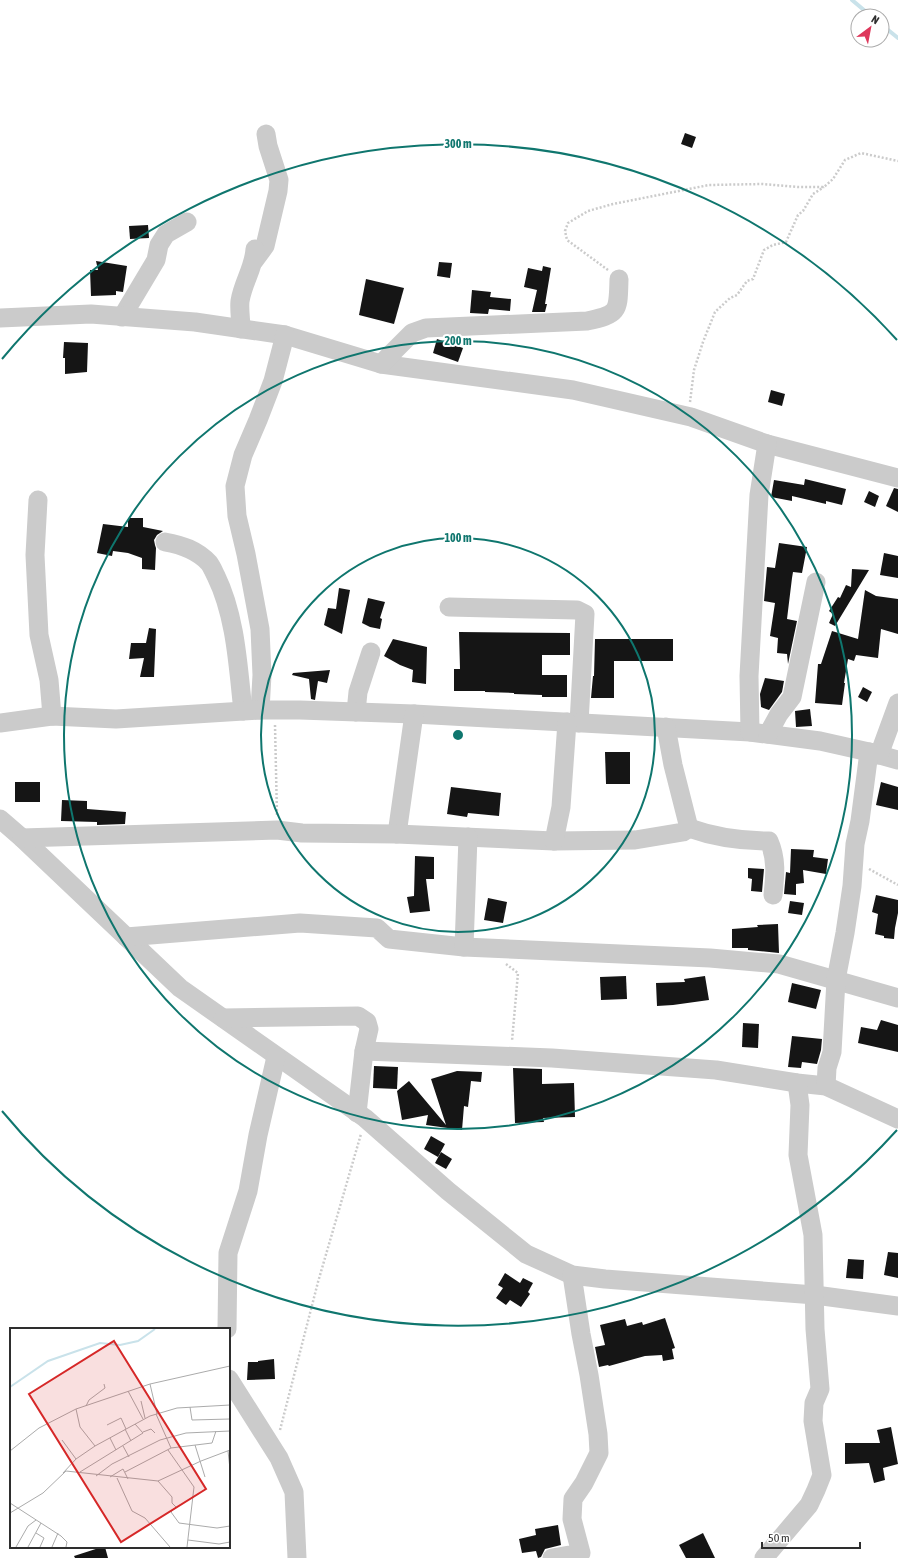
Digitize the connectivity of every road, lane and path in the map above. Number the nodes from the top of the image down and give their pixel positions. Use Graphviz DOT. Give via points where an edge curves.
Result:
graph roads {
  1 [pos="266,134"];
  2 [pos="898,161"];
  3 [pos="824,187"];
  4 [pos="187,222"];
  5 [pos="256,232"];
  6 [pos="254,261"];
  7 [pos="619,279"];
  8 [pos="122,317"];
  9 [pos="0,318"];
  10 [pos="241,329"];
  11 [pos="285,335"];
  12 [pos="382,364"];
  13 [pos="691,417"];
  14 [pos="768,444"];
  15 [pos="898,478"];
  16 [pos="38,500"];
  17 [pos="165,542"];
  18 [pos="816,582"];
  19 [pos="449,607"];
  20 [pos="371,652"];
  21 [pos="898,703"];
  22 [pos="259,711"];
  23 [pos="356,712"];
  24 [pos="414,714"];
  25 [pos="52,716"];
  26 [pos="573,722"];
  27 [pos="0,723"];
  28 [pos="666,727"];
  29 [pos="750,732"];
  30 [pos="768,734"];
  31 [pos="887,754"];
  32 [pos="0,819"];
  33 [pos="689,828"];
  34 [pos="277,830"];
  35 [pos="397,834"];
  36 [pos="468,837"];
  37 [pos="22,838"];
  38 [pos="554,840"];
  39 [pos="854,856"];
  40 [pos="898,885"];
  41 [pos="773,895"];
  42 [pos="126,937"];
  43 [pos="464,946"];
  44 [pos="506,950"];
  45 [pos="836,980"];
  46 [pos="898,998"];
  47 [pos="223,1018"];
  48 [pos="364,1051"];
  49 [pos="276,1056"];
  50 [pos="511,1057"];
  51 [pos="797,1083"];
  52 [pos="826,1086"];
  53 [pos="361,1115"];
  54 [pos="898,1119"];
  55 [pos="572,1275"];
  56 [pos="815,1295"];
  57 [pos="898,1306"];
  58 [pos="228,1328"];
  59 [pos="230,1381"];
  60 [pos="274,1451"];
  61 [pos="297,1558"];
  62 [pos="552,1558"];
  63 [pos="764,1558"];
  1 -- 6 [label="street" via="279,180 278,191 265,246"];
  2 -- 3 [label="path" via="861,153 845,160 833,179"];
  3 -- 7 [label="path" via="710,185 588,211 568,223 565,231 567,240"];
  3 -- 13 [label="path" via="813,194 798,215 786,242 764,250 754,279 747,281 737,295 715,312 694,370"];
  4 -- 8 [label="street" via="166,234 159,245 156,260"];
  5 -- 6 [label="street"];
  6 -- 10 [label="street" via="240,301"];
  7 -- 12 [label="street" via="618,301 615,310 608,316 587,321 426,328 412,333"];
  8 -- 9 [label="street" via="90,314"];
  8 -- 10 [label="street" via="195,322"];
  10 -- 11 [label="street"];
  11 -- 12 [label="street"];
  11 -- 22 [label="street" via="273,381 243,454 235,486 237,516 260,629 262,675"];
  12 -- 13 [label="street" via="573,390"];
  13 -- 14 [label="street"];
  14 -- 15 [label="street"];
  14 -- 29 [label="street" via="759,495 749,676"];
  16 -- 25 [label="street" via="34,555 39,635 49,680"];
  17 -- 22 [label="street" via="191,549 210,564 222,589 230,617 238,664"];
  18 -- 30 [label="street" via="792,697"];
  19 -- 26 [label="street" via="577,610 585,614"];
  20 -- 23 [label="street" via="358,692"];
  21 -- 31 [label="street"];
  22 -- 23 [label="street"];
  22 -- 25 [label="street" via="116,719"];
  22 -- 34 [label="path"];
  23 -- 24 [label="street"];
  24 -- 26 [label="street"];
  24 -- 35 [label="street"];
  25 -- 27 [label="street"];
  26 -- 28 [label="street"];
  26 -- 38 [label="street"];
  28 -- 29 [label="street"];
  28 -- 33 [label="street"];
  29 -- 30 [label="street"];
  30 -- 31 [label="street"];
  31 -- 39 [label="street"];
  32 -- 37 [label="street"];
  33 -- 38 [label="street" via="683,832 635,840"];
  33 -- 41 [label="street" via="709,835 769,841 775,864"];
  34 -- 35 [label="street" via="302,833"];
  34 -- 37 [label="street"];
  35 -- 36 [label="street"];
  36 -- 38 [label="street"];
  36 -- 43 [label="street"];
  37 -- 42 [label="street"];
  39 -- 40 [label="path" via="867,868"];
  39 -- 45 [label="street" via="852,886"];
  42 -- 43 [label="street" via="300,923 377,928 389,939"];
  42 -- 47 [label="street" via="180,988"];
  43 -- 44 [label="street"];
  44 -- 45 [label="street" via="710,958 779,964"];
  44 -- 50 [label="path" via="506,965 518,973"];
  45 -- 46 [label="street"];
  45 -- 52 [label="street" via="832,1052 827,1068"];
  47 -- 48 [label="street" via="358,1016 367,1022 369,1028"];
  47 -- 49 [label="street"];
  48 -- 50 [label="street"];
  48 -- 53 [label="street"];
  49 -- 53 [label="street"];
  49 -- 58 [label="street" via="248,1191 228,1253"];
  50 -- 51 [label="street" via="716,1070"];
  51 -- 52 [label="street"];
  51 -- 56 [label="street" via="800,1105 798,1154 813,1235"];
  52 -- 54 [label="street"];
  53 -- 55 [label="street" via="448,1191 526,1254"];
  53 -- 60 [label="path"];
  55 -- 56 [label="street"];
  55 -- 62 [label="street" via="595,1412 599,1453 573,1499 572,1519 581,1553"];
  56 -- 57 [label="street"];
  56 -- 63 [label="street" via="820,1389 814,1403 813,1421 822,1475 809,1505"];
  59 -- 60 [label="street"];
  60 -- 61 [label="street" via="294,1492"];
}
